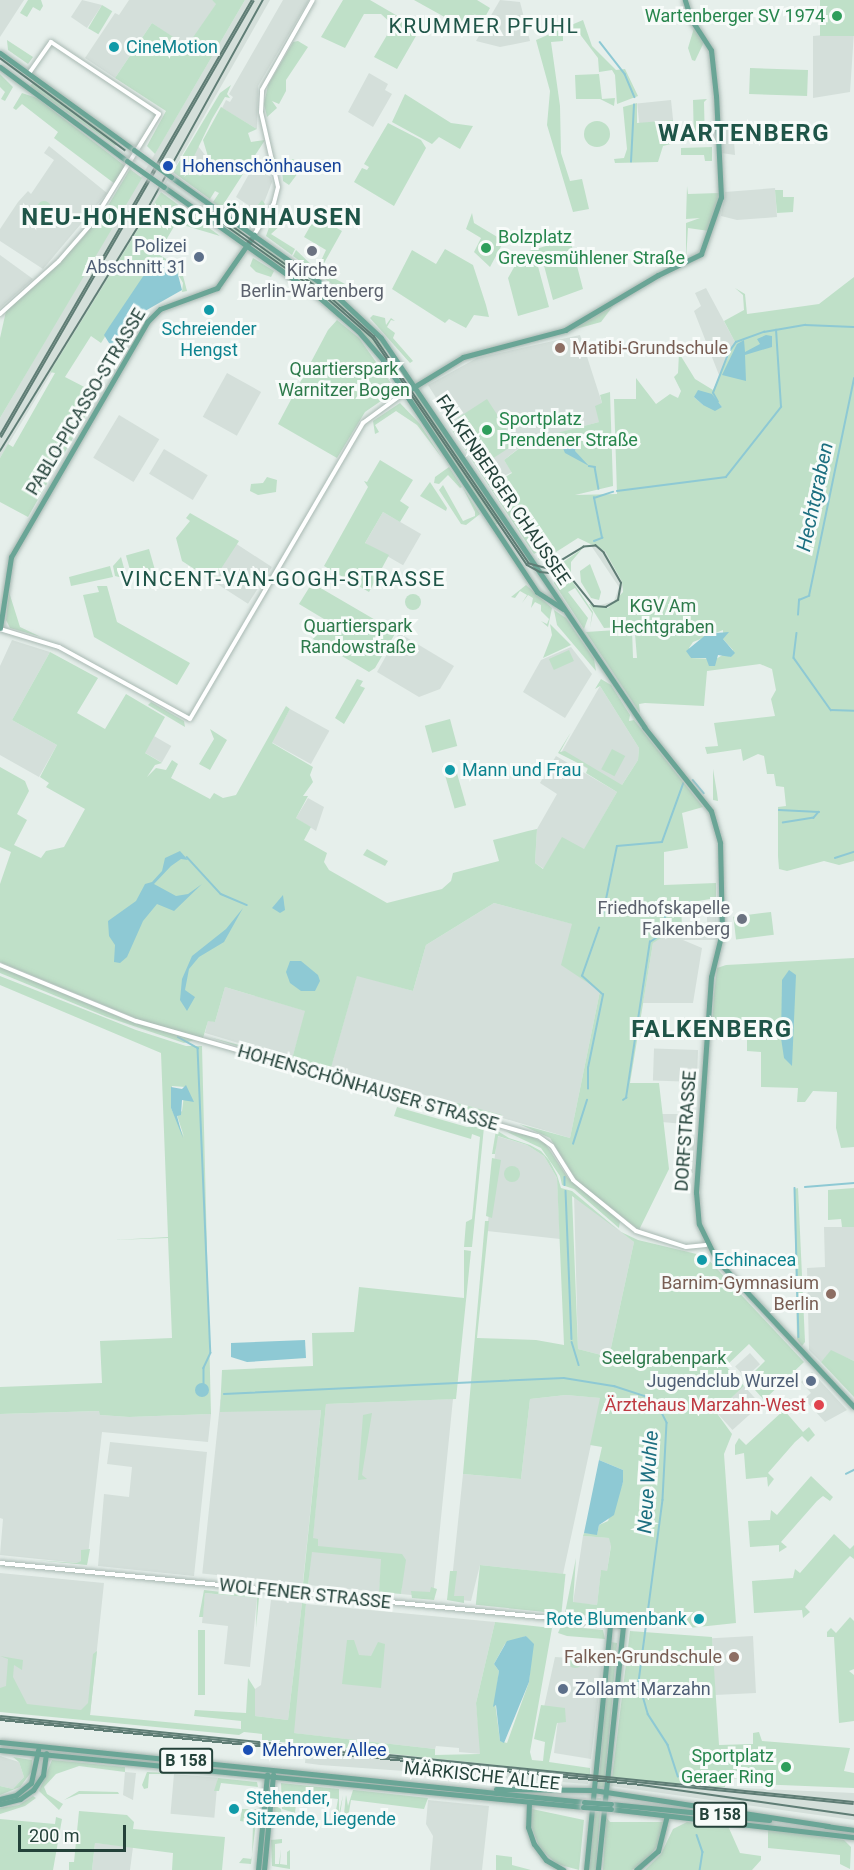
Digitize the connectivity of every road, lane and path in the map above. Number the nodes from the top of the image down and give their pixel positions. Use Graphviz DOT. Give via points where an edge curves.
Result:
graph roads {
  1 [pos="313,0"];
  2 [pos="685,0"];
  3 [pos="0,53"];
  4 [pos="0,68"];
  5 [pos="29,73"];
  6 [pos="23,83"];
  7 [pos="254,235"];
  8 [pos="247,246"];
  9 [pos="0,314"];
  10 [pos="416,385"];
  11 [pos="404,393"];
  12 [pos="538,569"];
  13 [pos="527,577"];
  14 [pos="566,611"];
  15 [pos="0,628"];
  16 [pos="640,722"];
  17 [pos="0,965"];
  18 [pos="706,1245"];
  19 [pos="854,1407"];
  20 [pos="0,1563"];
  21 [pos="610,1624"];
  22 [pos="0,1742"];
  23 [pos="11,1743"];
  24 [pos="39,1746"];
  25 [pos="46,1747"];
  26 [pos="0,1750"];
  27 [pos="10,1751"];
  28 [pos="38,1754"];
  29 [pos="46,1755"];
  30 [pos="257,1768"];
  31 [pos="271,1769"];
  32 [pos="256,1776"];
  33 [pos="270,1778"];
  34 [pos="464,1789"];
  35 [pos="594,1790"];
  36 [pos="606,1791"];
  37 [pos="0,1799"];
  38 [pos="529,1802"];
  39 [pos="0,1804"];
  40 [pos="583,1804"];
  41 [pos="611,1807"];
  42 [pos="667,1818"];
  43 [pos="828,1827"];
  44 [pos="854,1830"];
  45 [pos="854,1837"];
  46 [pos="258,1870"];
  47 [pos="264,1870"];
  48 [pos="563,1870"];
  49 [pos="586,1870"];
  50 [pos="598,1870"];
  51 [pos="636,1870"];
  1 -- 7 [label="street" via="262,90 261,112 278,187 274,203"];
  2 -- 10 [label="main road" via="691,19 712,52 721,193 717,214 699,256 546,337 463,357"];
  3 -- 5 [label="main road, FALKENBERGER CHAUSSEE"];
  4 -- 6 [label="main road, FALKENBERGER CHAUSSEE"];
  5 -- 6 [label="main road"];
  5 -- 7 [label="main road, FALKENBERGER CHAUSSEE, bridge"];
  5 -- 9 [label="street" via="51,42 159,114 98,216 59,261"];
  6 -- 8 [label="main road, FALKENBERGER CHAUSSEE, bridge"];
  7 -- 8 [label="main road, PABLO-PICASSO-STRASSE"];
  7 -- 10 [label="main road, FALKENBERGER CHAUSSEE" via="356,311"];
  8 -- 11 [label="main road, FALKENBERGER CHAUSSEE" via="358,330"];
  8 -- 15 [label="main road, PABLO-PICASSO-STRASSE" via="216,288 160,309 147,322 11,557"];
  10 -- 11 [label="main road, FALKENBERGER CHAUSSEE"];
  10 -- 12 [label="main road, FALKENBERGER CHAUSSEE"];
  11 -- 13 [label="main road, FALKENBERGER CHAUSSEE"];
  11 -- 15 [label="street" via="363,423 188,720 59,647"];
  12 -- 13 [label="main road"];
  12 -- 14 [label="main road, FALKENBERGER CHAUSSEE"];
  13 -- 14 [label="main road, FALKENBERGER CHAUSSEE" via="537,592"];
  14 -- 16 [label="main road, FALKENBERGER CHAUSSEE"];
  16 -- 18 [label="main road, DORFSTRASSE" via="708,805 718,831 722,932 711,977 696,1192"];
  17 -- 18 [label="street, HOHENSCHÖNHAUSER STRASSE" via="136,1021 538,1136 552,1146 573,1180 636,1231 686,1247"];
  18 -- 19 [label="main road"];
  20 -- 21 [label="street, WOLFENER STRASSE"];
  21 -- 35 [label="main road"];
  21 -- 36 [label="main road" via="623,1626"];
  22 -- 23 [label="main road, MÄRKISCHE ALLEE / B 158"];
  23 -- 24 [label="main road, MÄRKISCHE ALLEE / B 158"];
  23 -- 27 [label="main road"];
  24 -- 25 [label="main road, MÄRKISCHE ALLEE / B 158"];
  24 -- 28 [label="main road"];
  25 -- 29 [label="main road"];
  25 -- 30 [label="main road, MÄRKISCHE ALLEE / B 158"];
  26 -- 27 [label="main road, MÄRKISCHE ALLEE / B 158"];
  27 -- 28 [label="main road, MÄRKISCHE ALLEE / B 158"];
  28 -- 29 [label="main road, MÄRKISCHE ALLEE / B 158"];
  28 -- 37 [label="main road" via="36,1772 28,1786 16,1795"];
  29 -- 32 [label="main road, MÄRKISCHE ALLEE / B 158"];
  29 -- 39 [label="main road" via="43,1775 33,1790 20,1799"];
  30 -- 31 [label="main road, MÄRKISCHE ALLEE / B 158"];
  30 -- 32 [label="main road"];
  31 -- 33 [label="main road"];
  31 -- 34 [label="main road, MÄRKISCHE ALLEE / B 158"];
  32 -- 33 [label="main road, MÄRKISCHE ALLEE / B 158"];
  33 -- 38 [label="main road, MÄRKISCHE ALLEE / B 158"];
  33 -- 46 [label="main road"];
  33 -- 47 [label="main road"];
  34 -- 35 [label="main road"];
  34 -- 40 [label="main road, MÄRKISCHE ALLEE / B 158"];
  35 -- 36 [label="main road"];
  35 -- 49 [label="main road"];
  36 -- 43 [label="main road"];
  36 -- 50 [label="main road"];
  38 -- 40 [label="main road, MÄRKISCHE ALLEE / B 158"];
  38 -- 48 [label="main road" via="528,1827 534,1844 546,1860"];
  40 -- 41 [label="main road, MÄRKISCHE ALLEE / B 158, bridge"];
  41 -- 42 [label="main road, MÄRKISCHE ALLEE / B 158"];
  41 -- 43 [label="main road, MÄRKISCHE ALLEE / B 158"];
  42 -- 45 [label="main road, MÄRKISCHE ALLEE / B 158"];
  42 -- 51 [label="main road" via="658,1851"];
  43 -- 44 [label="main road, MÄRKISCHE ALLEE / B 158"];
}
